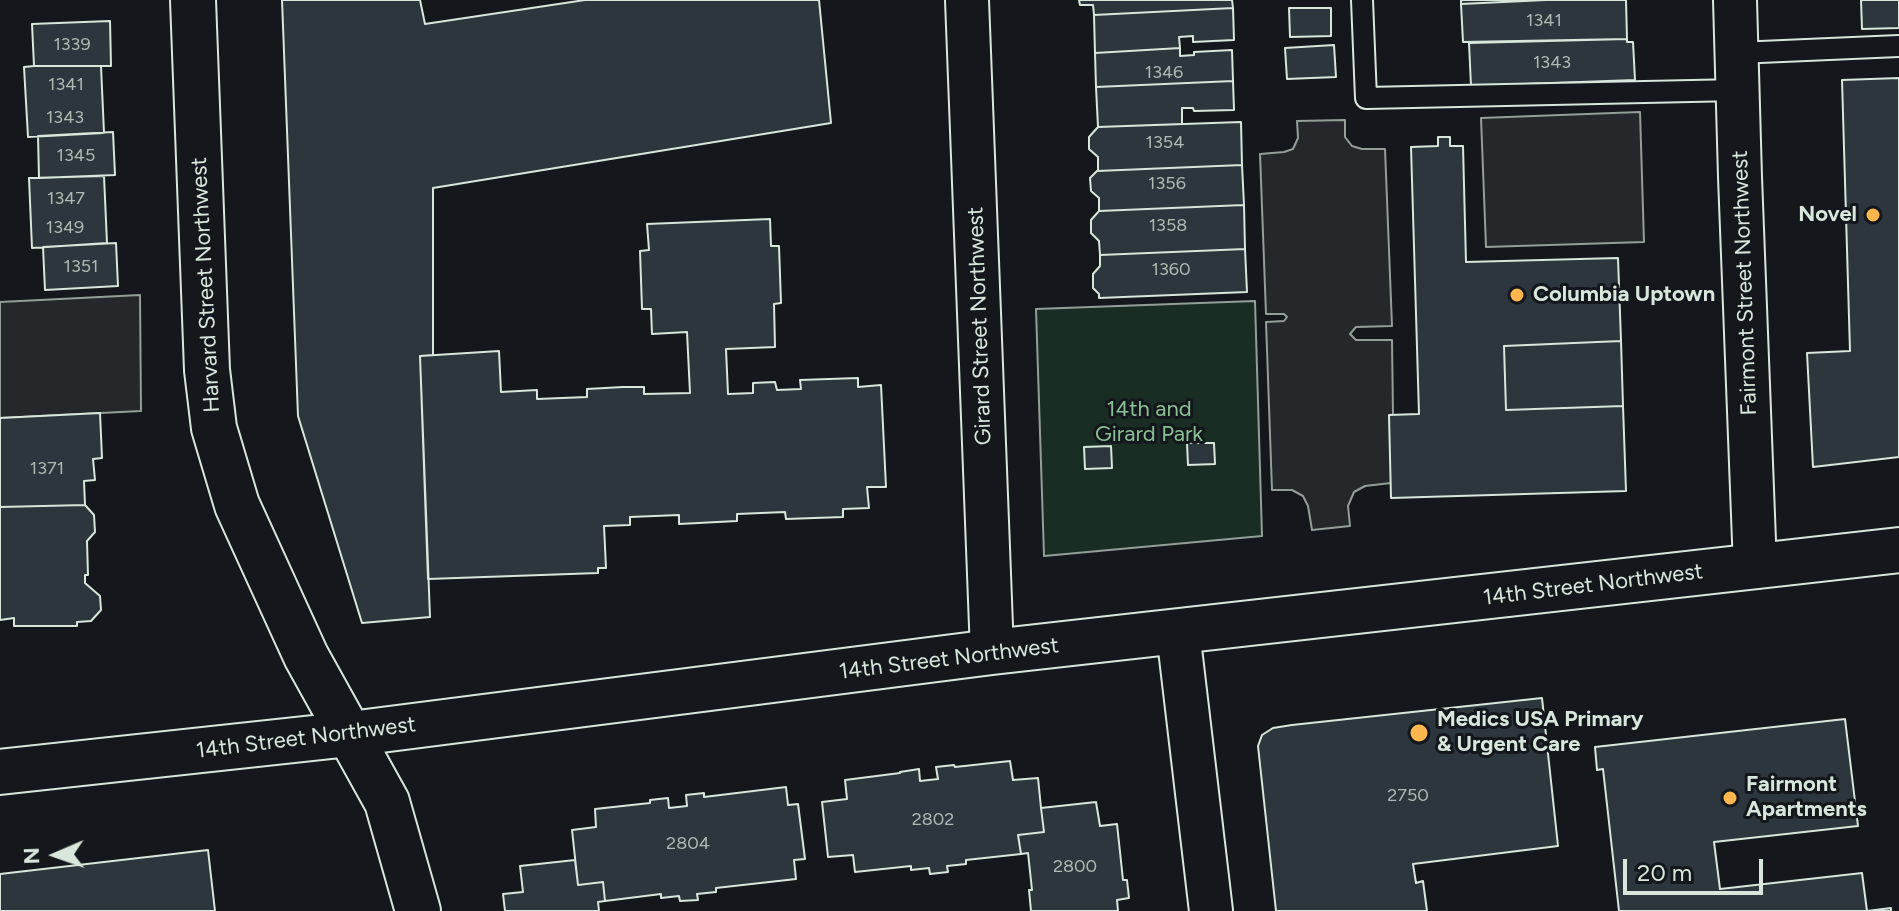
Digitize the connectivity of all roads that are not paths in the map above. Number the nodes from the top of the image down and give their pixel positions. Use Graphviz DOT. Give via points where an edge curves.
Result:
graph roads {
  1 [pos="193,0"];
  2 [pos="967,0"];
  3 [pos="1362,0"];
  4 [pos="1735,0"];
  5 [pos="1899,46"];
  6 [pos="1738,71"];
  7 [pos="1899,550"];
  8 [pos="1755,567"];
  9 [pos="1178,632"];
  10 [pos="992,652"];
  11 [pos="350,734"];
  12 [pos="0,772"];
  13 [pos="418,911"];
  14 [pos="1211,911"];
  1 -- 11 [label="main road, Harvard Street Northwest" via="207,370 214,428 237,505 306,656"];
  2 -- 10 [label="street, Girard Street Northwest"];
  3 -- 6 [label="lane" via="1366,98"];
  4 -- 6 [label="street, Fairmont Street Northwest"];
  5 -- 6 [label="lane"];
  6 -- 8 [label="street, Fairmont Street Northwest"];
  7 -- 8 [label="main road, 14th Street Northwest"];
  8 -- 9 [label="main road, 14th Street Northwest"];
  9 -- 10 [label="main road, 14th Street Northwest"];
  9 -- 14 [label="street"];
  10 -- 11 [label="main road, 14th Street Northwest"];
  11 -- 12 [label="main road, 14th Street Northwest"];
  11 -- 13 [label="main road, Harvard Street Northwest" via="387,802"];
}
